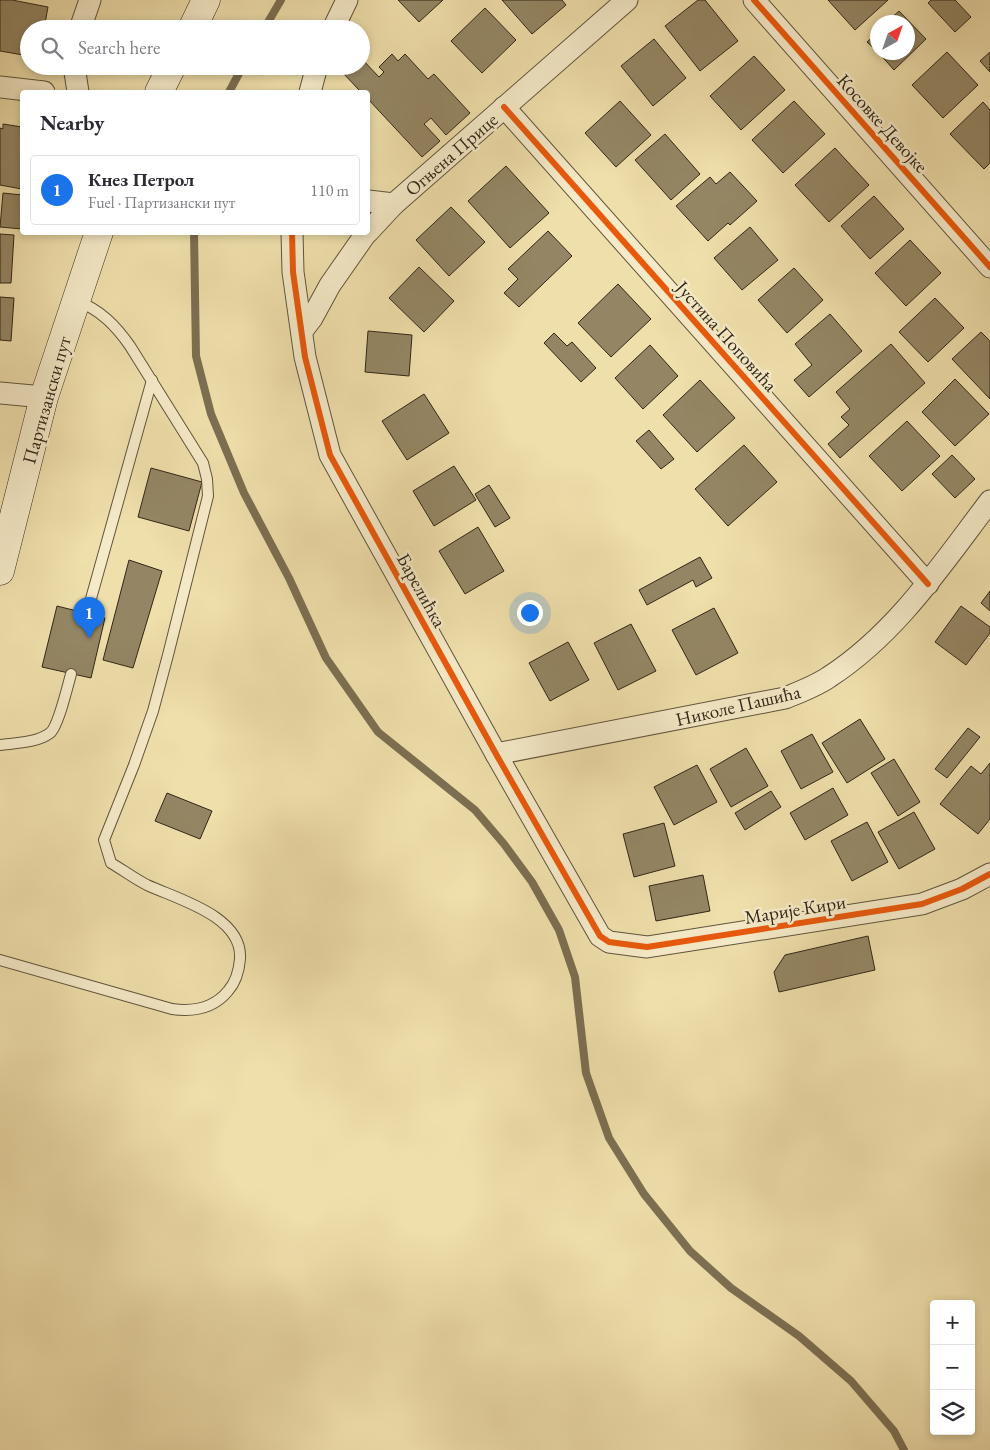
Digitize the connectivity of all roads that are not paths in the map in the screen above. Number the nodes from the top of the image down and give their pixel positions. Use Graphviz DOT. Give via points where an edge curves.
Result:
graph roads {
  1 [pos="90,0"];
  2 [pos="206,0"];
  3 [pos="347,0"];
  4 [pos="627,0"];
  5 [pos="754,0"];
  6 [pos="83,20"];
  7 [pos="196,20"];
  8 [pos="337,20"];
  9 [pos="75,75"];
  10 [pos="168,75"];
  11 [pos="315,75"];
  12 [pos="0,88"];
  13 [pos="22,90"];
  14 [pos="78,90"];
  15 [pos="160,90"];
  16 [pos="311,90"];
  17 [pos="504,107"];
  18 [pos="370,201"];
  19 [pos="394,204"];
  20 [pos="370,229"];
  21 [pos="98,235"];
  22 [pos="292,235"];
  23 [pos="365,235"];
  24 [pos="990,267"];
  25 [pos="76,300"];
  26 [pos="302,331"];
  27 [pos="152,380"];
  28 [pos="0,393"];
  29 [pos="44,397"];
  30 [pos="990,501"];
  31 [pos="0,571"];
  32 [pos="928,584"];
  33 [pos="87,613"];
  34 [pos="71,674"];
  35 [pos="0,745"];
  36 [pos="496,754"];
  37 [pos="990,874"];
  38 [pos="600,936"];
  39 [pos="0,960"];
  1 -- 6 [label="street"];
  2 -- 7 [label="main road"];
  3 -- 8 [label="street"];
  4 -- 17 [label="street, Огњена Прице"];
  5 -- 24 [label="street, Косовке Девојке"];
  9 -- 14 [label="street"];
  10 -- 15 [label="main road"];
  11 -- 16 [label="street"];
  12 -- 13 [label="street"];
  17 -- 19 [label="street, Огњена Прице"];
  17 -- 32 [label="street, Јустина Поповића"];
  18 -- 19 [label="street"];
  19 -- 20 [label="street, Огњена Прице"];
  21 -- 25 [label="main road, Партизански пут"];
  22 -- 26 [label="street, Барелићка" via="293,272"];
  23 -- 26 [label="street, Огњена Прице"];
  25 -- 27 [label="lane" via="99,312 120,332"];
  25 -- 29 [label="main road, Партизански пут"];
  26 -- 36 [label="street, Барелићка" via="305,357 330,455"];
  27 -- 33 [label="lane"];
  27 -- 39 [label="lane" via="203,463 208,496 152,711 104,840 111,863 146,884 193,903 221,922 237,943 239,969 235,981 219,1000 197,1010 185,1011"];
  28 -- 29 [label="street"];
  29 -- 31 [label="main road, Партизански пут"];
  30 -- 32 [label="street, Николе Пашића"];
  32 -- 36 [label="street, Николе Пашића" via="890,627 855,658 828,678 785,698"];
  34 -- 35 [label="lane" via="52,732 41,738"];
  36 -- 38 [label="street, Барелићка"];
  37 -- 38 [label="street, Марије Кири" via="922,904 647,948 609,942"];
}
